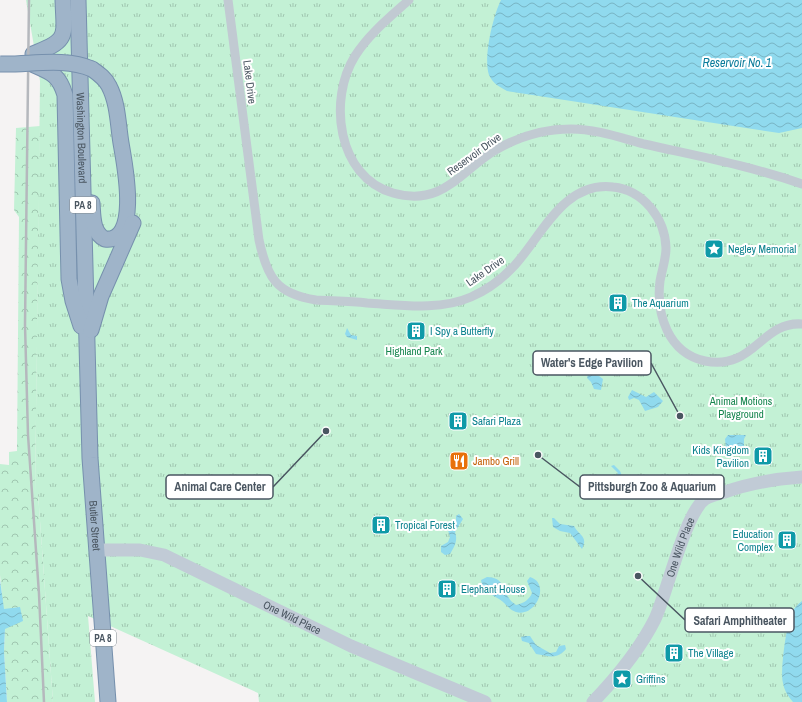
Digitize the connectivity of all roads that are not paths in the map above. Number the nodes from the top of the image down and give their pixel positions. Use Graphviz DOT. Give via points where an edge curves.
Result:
graph roads {
  1 [pos="63,0"];
  2 [pos="78,0"];
  3 [pos="228,0"];
  4 [pos="409,0"];
  5 [pos="0,55"];
  6 [pos="32,59"];
  7 [pos="88,63"];
  8 [pos="0,64"];
  9 [pos="802,184"];
  10 [pos="802,324"];
  11 [pos="87,349"];
  12 [pos="802,477"];
  13 [pos="97,550"];
  14 [pos="108,696"];
  15 [pos="484,702"];
  16 [pos="593,702"];
  1 -- 6 [label="highway" via="64,32 57,44"];
  2 -- 7 [label="highway, Washington Boulevard / PA 8"];
  3 -- 10 [label="street, Lake Drive" via="259,240 265,265 276,283 284,290 302,298 316,300 421,306 459,301 486,289 508,272 565,202 586,190 613,187 640,197 657,215 662,225 666,249 659,294 662,318 669,335 685,352 705,361 730,361 747,354 778,329 787,325"];
  4 -- 9 [label="street, Reservoir Drive" via="361,47 351,63 341,92 340,121 348,149 365,175 383,189 405,196 436,192 461,178 493,152 512,141 534,133 574,129 593,131 756,169"];
  5 -- 6 [label="highway"];
  6 -- 7 [label="highway, bridge" via="57,63"];
  6 -- 8 [label="highway, bridge"];
  6 -- 11 [label="highway" via="58,79 65,95 69,279"];
  7 -- 7 [label="highway" via="103,77 113,95 128,191 124,226 116,236 108,240 100,236 94,222"];
  7 -- 11 [label="highway, Washington Boulevard / PA 8"];
  7 -- 11 [label="highway" via="107,70 120,93 136,200 131,230 101,296"];
  11 -- 13 [label="highway, Butler Street / PA 8" via="90,458"];
  12 -- 16 [label="main road, One Wild Place" via="763,481 704,499 692,515 660,606 649,629 611,682"];
  13 -- 14 [label="highway, Butler Street / PA 8"];
  13 -- 15 [label="main road, One Wild Place" via="140,550 164,556 351,646"];
}
